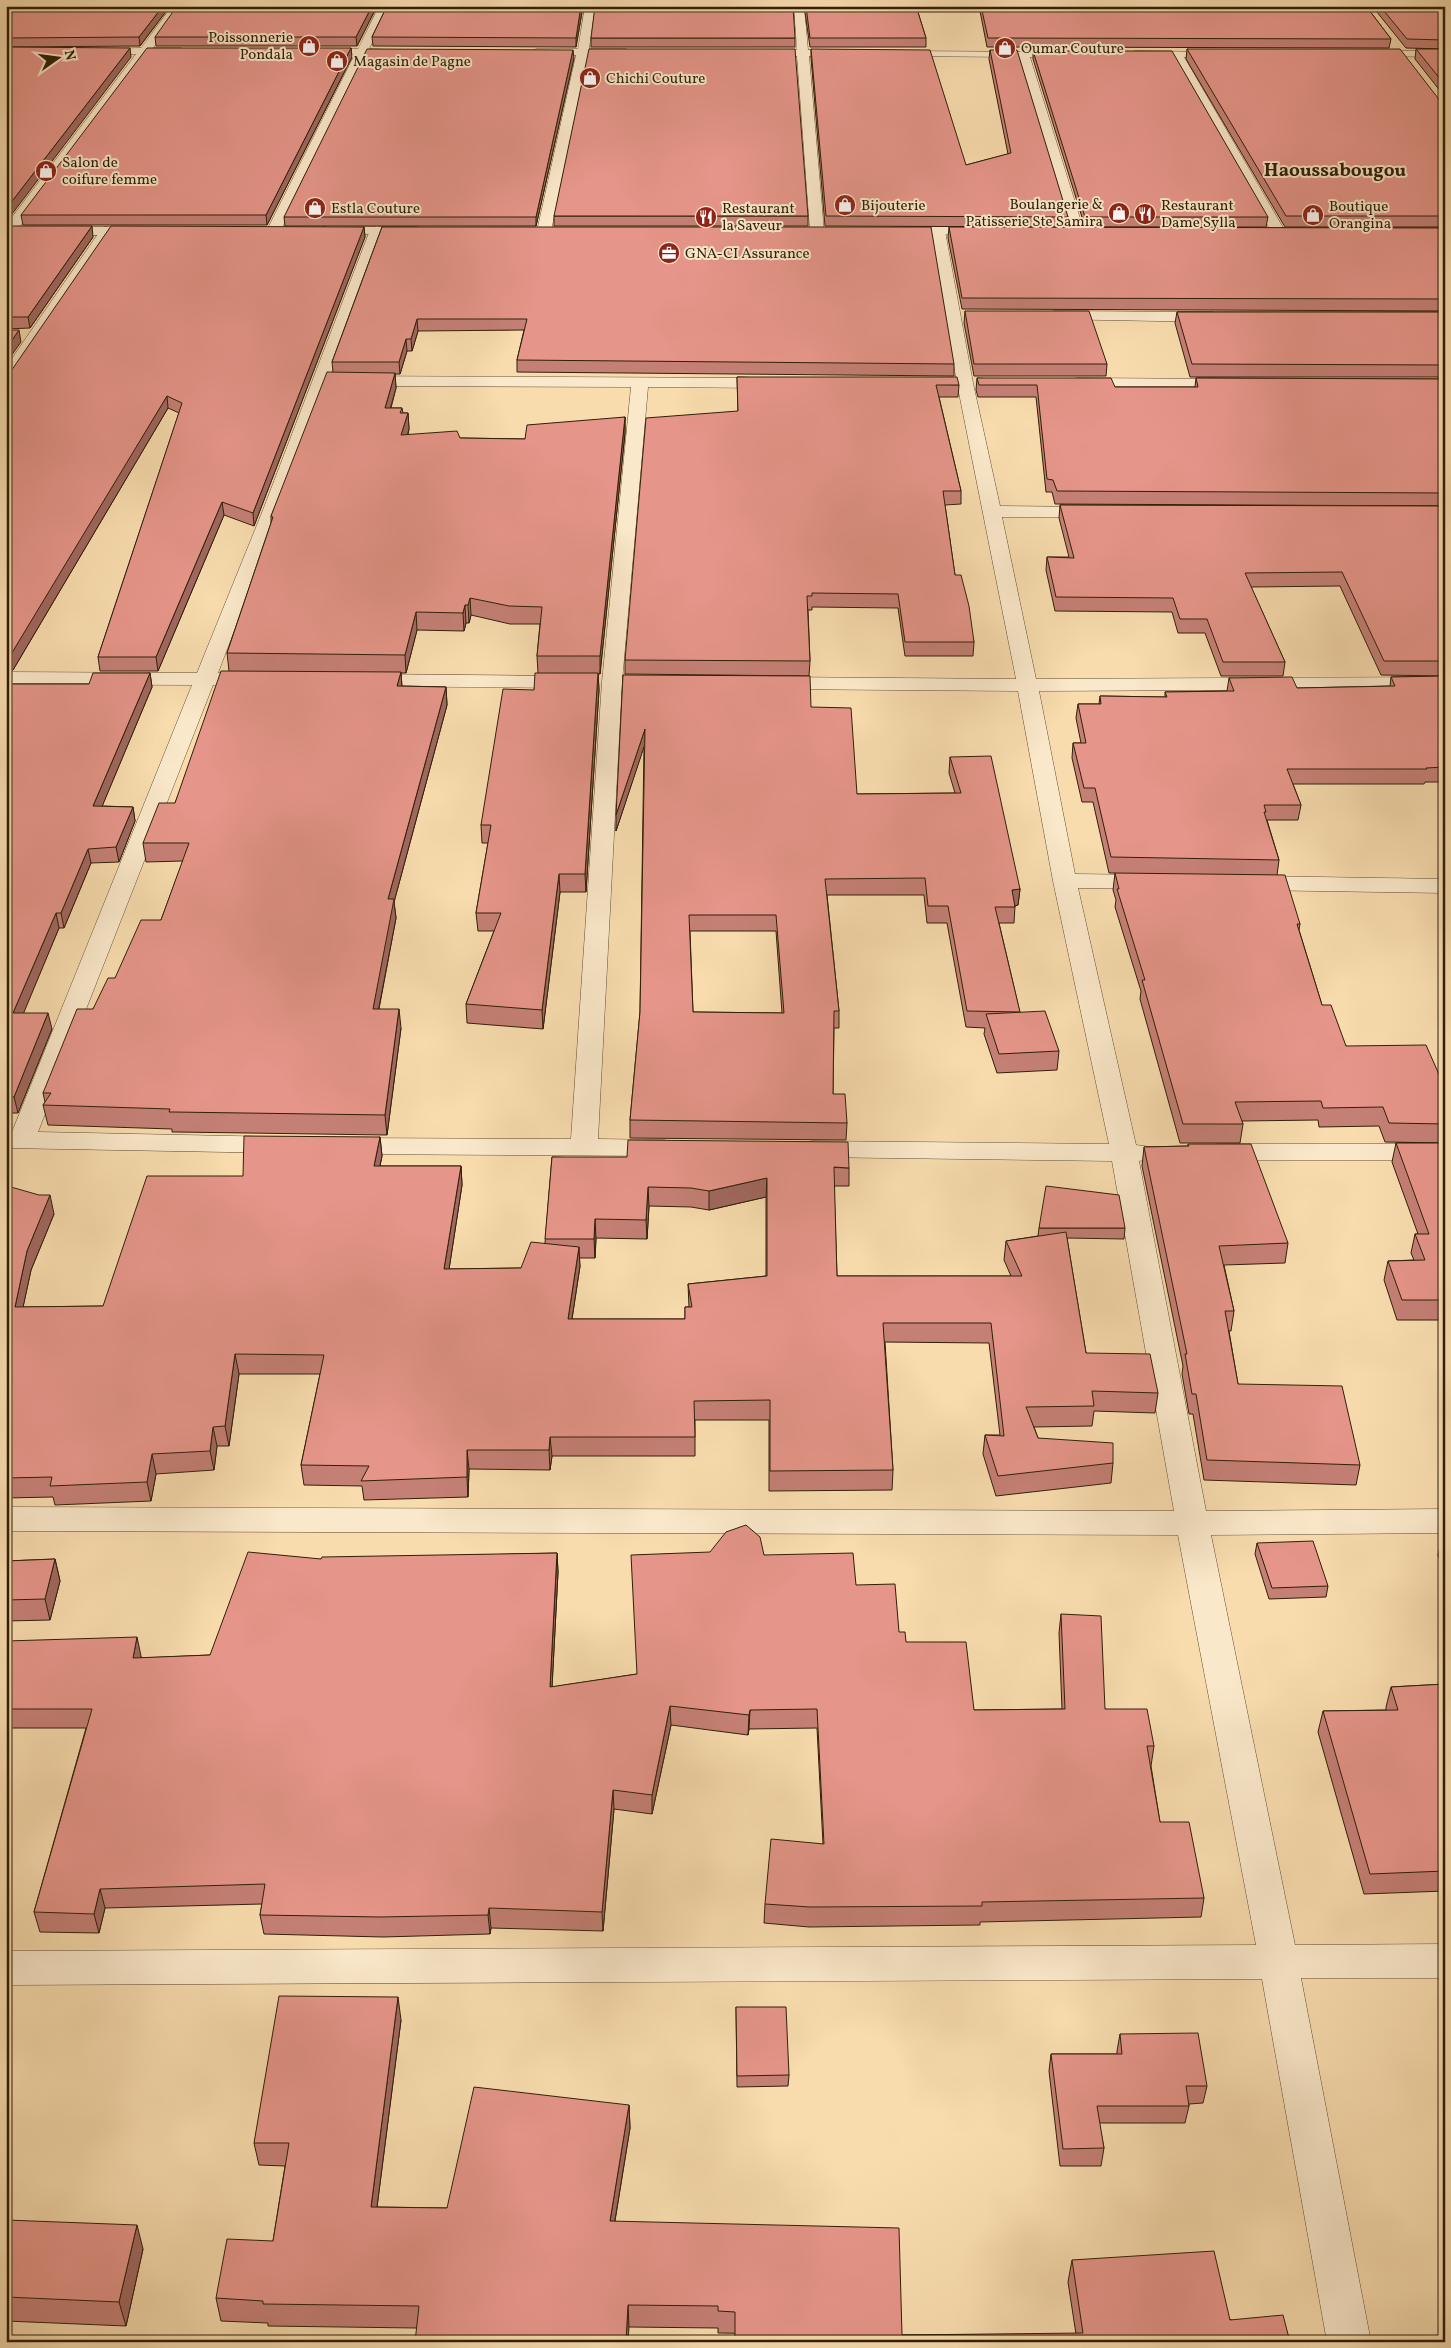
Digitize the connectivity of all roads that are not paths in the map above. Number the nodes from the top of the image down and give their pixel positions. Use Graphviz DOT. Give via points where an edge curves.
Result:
graph roads {
  1 [pos="178,6"];
  2 [pos="385,6"];
  3 [pos="590,6"];
  4 [pos="799,6"];
  5 [pos="1391,40"];
  6 [pos="85,51"];
  7 [pos="144,51"];
  8 [pos="190,52"];
  9 [pos="303,52"];
  10 [pos="420,52"];
  11 [pos="525,52"];
  12 [pos="583,52"];
  13 [pos="643,52"];
  14 [pos="362,53"];
  15 [pos="743,53"];
  16 [pos="803,53"];
  17 [pos="860,53"];
  18 [pos="880,54"];
  19 [pos="1023,54"];
  20 [pos="1081,54"];
  21 [pos="1128,54"];
  22 [pos="1176,54"];
  23 [pos="1235,54"];
  24 [pos="1353,54"];
  25 [pos="1402,54"];
  26 [pos="1445,54"];
  27 [pos="1414,69"];
  28 [pos="156,230"];
  29 [pos="293,230"];
  30 [pos="312,230"];
  31 [pos="376,230"];
  32 [pos="8,231"];
  33 [pos="107,231"];
  34 [pos="436,231"];
  35 [pos="563,231"];
  36 [pos="835,231"];
  37 [pos="882,231"];
  38 [pos="938,231"];
  39 [pos="998,231"];
  40 [pos="1077,231"];
  41 [pos="1258,231"];
  42 [pos="1278,231"];
  43 [pos="1297,232"];
  44 [pos="1043,316"];
  45 [pos="1231,317"];
  46 [pos="16,335"];
  47 [pos="35,335"];
  48 [pos="6,379"];
  49 [pos="320,381"];
  50 [pos="640,383"];
  51 [pos="788,383"];
  52 [pos="1064,383"];
  53 [pos="1252,384"];
  54 [pos="992,511"];
  55 [pos="1111,512"];
  56 [pos="6,678"];
  57 [pos="206,679"];
  58 [pos="275,680"];
  59 [pos="344,680"];
  60 [pos="622,682"];
  61 [pos="750,683"];
  62 [pos="1445,683"];
  63 [pos="1026,685"];
  64 [pos="1065,881"];
  65 [pos="1175,882"];
  66 [pos="1225,883"];
  67 [pos="1445,886"];
  68 [pos="14,1140"];
  69 [pos="584,1147"];
  70 [pos="684,1148"];
  71 [pos="794,1149"];
  72 [pos="1192,1152"];
  73 [pos="1445,1152"];
  74 [pos="1124,1153"];
  75 [pos="1162,1153"];
  76 [pos="6,1519"];
  77 [pos="1445,1521"];
  78 [pos="1192,1523"];
  79 [pos="1445,1961"];
  80 [pos="1280,1963"];
  81 [pos="6,1968"];
  82 [pos="1349,2342"];
  1 -- 7 [label="street"];
  2 -- 14 [label="street"];
  3 -- 12 [label="street"];
  4 -- 16 [label="street"];
  5 -- 25 [label="street"];
  6 -- 7 [label="street"];
  7 -- 8 [label="street"];
  7 -- 32 [label="street"];
  9 -- 14 [label="street"];
  10 -- 14 [label="street"];
  11 -- 12 [label="street"];
  12 -- 13 [label="street"];
  12 -- 35 [label="street" via="539,231"];
  14 -- 29 [label="street" via="270,230"];
  15 -- 16 [label="street"];
  16 -- 17 [label="street"];
  16 -- 36 [label="street" via="812,231"];
  18 -- 19 [label="street"];
  19 -- 20 [label="street"];
  19 -- 40 [label="street"];
  21 -- 22 [label="street"];
  22 -- 23 [label="street"];
  22 -- 42 [label="street"];
  24 -- 25 [label="street"];
  25 -- 26 [label="street"];
  25 -- 27 [label="street"];
  28 -- 33 [label="street"];
  30 -- 31 [label="street"];
  31 -- 34 [label="street"];
  31 -- 49 [label="street"];
  32 -- 33 [label="street"];
  33 -- 47 [label="street"];
  37 -- 38 [label="street"];
  38 -- 39 [label="street"];
  38 -- 54 [label="street" via="959,316 965,383"];
  41 -- 42 [label="street"];
  42 -- 43 [label="street"];
  44 -- 45 [label="street"];
  46 -- 47 [label="street"];
  47 -- 48 [label="street"];
  49 -- 50 [label="street"];
  49 -- 57 [label="street"];
  50 -- 51 [label="street"];
  50 -- 60 [label="street"];
  52 -- 53 [label="street"];
  54 -- 55 [label="street"];
  54 -- 63 [label="street"];
  56 -- 57 [label="street"];
  57 -- 58 [label="street"];
  57 -- 68 [label="street"];
  59 -- 60 [label="street"];
  60 -- 69 [label="street"];
  61 -- 63 [label="street"];
  62 -- 63 [label="street"];
  63 -- 64 [label="street"];
  64 -- 65 [label="street"];
  64 -- 74 [label="street"];
  66 -- 67 [label="street"];
  68 -- 69 [label="street"];
  69 -- 70 [label="street"];
  71 -- 74 [label="street"];
  72 -- 73 [label="street"];
  74 -- 75 [label="street"];
  74 -- 78 [label="street"];
  76 -- 78 [label="street"];
  77 -- 78 [label="street"];
  78 -- 80 [label="street"];
  79 -- 80 [label="street"];
  80 -- 81 [label="street"];
  80 -- 82 [label="street"];
}
